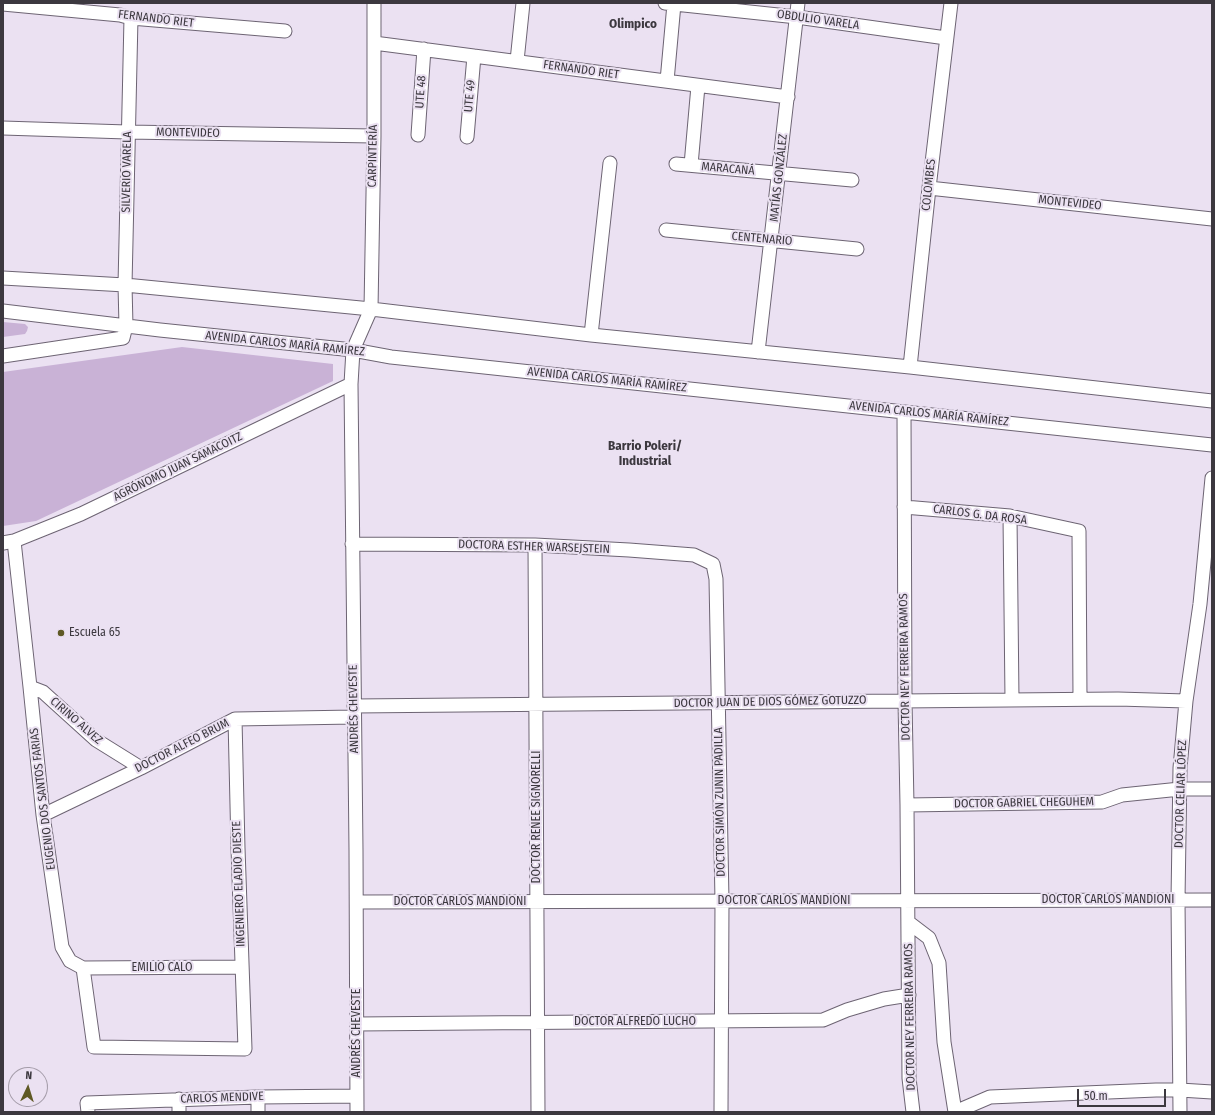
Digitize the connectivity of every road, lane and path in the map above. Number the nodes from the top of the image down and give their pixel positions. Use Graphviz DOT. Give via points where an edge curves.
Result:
graph roads {
  1 [pos="374,3"];
  2 [pos="523,3"];
  3 [pos="798,3"];
  4 [pos="950,3"];
  5 [pos="3,4"];
  6 [pos="670,4"];
  7 [pos="797,17"];
  8 [pos="131,18"];
  9 [pos="285,31"];
  10 [pos="946,38"];
  11 [pos="374,43"];
  12 [pos="424,49"];
  13 [pos="474,56"];
  14 [pos="517,62"];
  15 [pos="667,82"];
  16 [pos="698,86"];
  17 [pos="788,97"];
  18 [pos="3,128"];
  19 [pos="127,132"];
  20 [pos="374,136"];
  21 [pos="418,136"];
  22 [pos="467,136"];
  23 [pos="610,163"];
  24 [pos="676,164"];
  25 [pos="691,165"];
  26 [pos="779,173"];
  27 [pos="852,180"];
  28 [pos="928,188"];
  29 [pos="1212,219"];
  30 [pos="666,230"];
  31 [pos="772,240"];
  32 [pos="857,248"];
  33 [pos="3,278"];
  34 [pos="125,285"];
  35 [pos="371,309"];
  36 [pos="3,311"];
  37 [pos="126,326"];
  38 [pos="591,335"];
  39 [pos="353,350"];
  40 [pos="758,352"];
  41 [pos="3,356"];
  42 [pos="910,367"];
  43 [pos="350,384"];
  44 [pos="1212,401"];
  45 [pos="904,412"];
  46 [pos="1212,445"];
  47 [pos="1212,478"];
  48 [pos="904,506"];
  49 [pos="1010,516"];
  50 [pos="9,542"];
  51 [pos="352,544"];
  52 [pos="534,545"];
  53 [pos="713,564"];
  54 [pos="1206,604"];
  55 [pos="30,687"];
  56 [pos="1080,699"];
  57 [pos="1012,700"];
  58 [pos="905,701"];
  59 [pos="1186,701"];
  60 [pos="718,703"];
  61 [pos="536,705"];
  62 [pos="354,712"];
  63 [pos="235,719"];
  64 [pos="141,768"];
  65 [pos="1180,789"];
  66 [pos="1212,789"];
  67 [pos="907,805"];
  68 [pos="43,815"];
  69 [pos="1178,900"];
  70 [pos="1212,900"];
  71 [pos="722,901"];
  72 [pos="908,901"];
  73 [pos="356,902"];
  74 [pos="537,902"];
  75 [pos="908,922"];
  76 [pos="241,967"];
  77 [pos="83,968"];
  78 [pos="909,995"];
  79 [pos="721,1021"];
  80 [pos="538,1023"];
  81 [pos="357,1024"];
  82 [pos="1180,1090"];
  83 [pos="1212,1092"];
  84 [pos="357,1096"];
  85 [pos="258,1097"];
  86 [pos="179,1106"];
  87 [pos="88,1107"];
  88 [pos="258,1112"];
  89 [pos="357,1112"];
  90 [pos="538,1112"];
  91 [pos="721,1112"];
  92 [pos="913,1112"];
  93 [pos="955,1112"];
  94 [pos="1180,1112"];
  1 -- 11 [label="street, CARPINTERÍA"];
  2 -- 14 [label="street"];
  3 -- 7 [label="street, MATÍAS GONZÁLEZ"];
  4 -- 10 [label="street, COLOMBES"];
  5 -- 8 [label="street, FERNANDO RIET" via="120,14"];
  6 -- 7 [label="street, OBDULIO VARELA"];
  6 -- 15 [label="street"];
  7 -- 10 [label="street, OBDULIO VARELA"];
  7 -- 17 [label="street, MATÍAS GONZÁLEZ"];
  8 -- 9 [label="street, FERNANDO RIET"];
  8 -- 19 [label="street, SILVERIO VARELA"];
  10 -- 28 [label="street, COLOMBES"];
  11 -- 12 [label="street, FERNANDO RIET"];
  11 -- 20 [label="street, CARPINTERÍA"];
  12 -- 13 [label="street, FERNANDO RIET"];
  12 -- 21 [label="street, UTE 48"];
  13 -- 14 [label="street, FERNANDO RIET"];
  13 -- 22 [label="street, UTE 49"];
  14 -- 15 [label="street, FERNANDO RIET"];
  15 -- 16 [label="street, FERNANDO RIET"];
  16 -- 17 [label="street, FERNANDO RIET"];
  16 -- 25 [label="street"];
  17 -- 26 [label="street, MATÍAS GONZÁLEZ"];
  18 -- 19 [label="street, MONTEVIDEO"];
  19 -- 20 [label="street, MONTEVIDEO"];
  19 -- 34 [label="street, SILVERIO VARELA"];
  20 -- 35 [label="street, CARPINTERÍA"];
  23 -- 38 [label="street"];
  24 -- 25 [label="street, MARACANÁ"];
  25 -- 26 [label="street, MARACANÁ"];
  26 -- 27 [label="street, MARACANÁ"];
  26 -- 31 [label="street, MATÍAS GONZÁLEZ"];
  28 -- 29 [label="street, MONTEVIDEO"];
  28 -- 42 [label="street, COLOMBES"];
  30 -- 31 [label="street, CENTENARIO"];
  31 -- 32 [label="street, CENTENARIO"];
  31 -- 40 [label="street, MATÍAS GONZÁLEZ"];
  33 -- 34 [label="street"];
  34 -- 35 [label="street"];
  34 -- 37 [label="street, SILVERIO VARELA"];
  35 -- 38 [label="street"];
  35 -- 39 [label="street, ANDRÉS CHEVESTE"];
  36 -- 37 [label="street, AVENIDA CARLOS MARÍA RAMÍREZ"];
  37 -- 39 [label="street, AVENIDA CARLOS MARÍA RAMÍREZ"];
  37 -- 41 [label="street" via="123,338"];
  38 -- 40 [label="street"];
  39 -- 43 [label="street, ANDRÉS CHEVESTE"];
  39 -- 45 [label="street, AVENIDA CARLOS MARÍA RAMÍREZ" via="391,357"];
  40 -- 42 [label="street"];
  42 -- 44 [label="street"];
  43 -- 50 [label="street, AGRÓNOMO JUAN SAMACOITZ" via="81,514"];
  43 -- 51 [label="street, ANDRÉS CHEVESTE"];
  45 -- 46 [label="street, AVENIDA CARLOS MARÍA RAMÍREZ"];
  45 -- 48 [label="street, DOCTOR NEY FERREIRA RAMOS"];
  47 -- 54 [label="street, DOCTOR CELIAR LÓPEZ"];
  48 -- 49 [label="street, CARLOS G. DA ROSA"];
  48 -- 58 [label="street, DOCTOR NEY FERREIRA RAMOS"];
  49 -- 56 [label="street, CARLOS G. DA ROSA" via="1079,531"];
  49 -- 57 [label="street"];
  50 -- 55 [label="street, EUGENIO DOS SANTOS FARIAS"];
  51 -- 52 [label="street, DOCTORA ESTHER WARSEJSTEIN"];
  51 -- 62 [label="street, ANDRÉS CHEVESTE"];
  52 -- 53 [label="street, DOCTORA ESTHER WARSEJSTEIN" via="694,555"];
  52 -- 61 [label="street, DOCTOR RENEE SIGNORELLI"];
  53 -- 60 [label="street, DOCTOR SIMÓN ZUNIN PADILLA" via="716,578"];
  54 -- 59 [label="street, DOCTOR CELIAR LÓPEZ"];
  55 -- 64 [label="street, CIRINO ALVEZ" via="42,692 96,740"];
  55 -- 68 [label="street, EUGENIO DOS SANTOS FARIAS"];
  56 -- 57 [label="street, DOCTOR JUAN DE DIOS GÓMEZ GOTUZZO"];
  56 -- 59 [label="street, DOCTOR JUAN DE DIOS GÓMEZ GOTUZZO"];
  57 -- 58 [label="street, DOCTOR JUAN DE DIOS GÓMEZ GOTUZZO"];
  58 -- 60 [label="street, DOCTOR JUAN DE DIOS GÓMEZ GOTUZZO"];
  58 -- 67 [label="street, DOCTOR NEY FERREIRA RAMOS"];
  59 -- 65 [label="street, DOCTOR CELIAR LÓPEZ"];
  60 -- 61 [label="street, DOCTOR JUAN DE DIOS GÓMEZ GOTUZZO"];
  60 -- 71 [label="street, DOCTOR SIMÓN ZUNIN PADILLA"];
  61 -- 62 [label="street, DOCTOR JUAN DE DIOS GÓMEZ GOTUZZO"];
  61 -- 74 [label="street, DOCTOR RENEE SIGNORELLI"];
  62 -- 63 [label="street, DOCTOR ALFEO BRUM"];
  62 -- 73 [label="street, ANDRÉS CHEVESTE"];
  63 -- 64 [label="street, DOCTOR ALFEO BRUM"];
  63 -- 76 [label="street, INGENIERO ELADIO DIESTE"];
  64 -- 68 [label="street, DOCTOR ALFEO BRUM"];
  65 -- 66 [label="street, DOCTOR GABRIEL CHEGUHEM"];
  65 -- 67 [label="street, DOCTOR GABRIEL CHEGUHEM" via="1122,795 1102,802"];
  65 -- 69 [label="street, DOCTOR CELIAR LÓPEZ"];
  67 -- 72 [label="street, DOCTOR NEY FERREIRA RAMOS"];
  68 -- 77 [label="street, EUGENIO DOS SANTOS FARIAS" via="62,947 70,961"];
  69 -- 70 [label="street, DOCTOR CARLOS MANDIONI"];
  69 -- 72 [label="street, DOCTOR CARLOS MANDIONI"];
  69 -- 82 [label="street, DOCTOR CELIAR LÓPEZ"];
  71 -- 72 [label="street, DOCTOR CARLOS MANDIONI"];
  71 -- 74 [label="street, DOCTOR CARLOS MANDIONI"];
  71 -- 79 [label="street, DOCTOR SIMÓN ZUNIN PADILLA"];
  72 -- 75 [label="street, DOCTOR NEY FERREIRA RAMOS"];
  73 -- 74 [label="street, DOCTOR CARLOS MANDIONI"];
  73 -- 81 [label="street, ANDRÉS CHEVESTE"];
  74 -- 80 [label="street, DOCTOR RENEE SIGNORELLI"];
  75 -- 78 [label="street, DOCTOR NEY FERREIRA RAMOS"];
  75 -- 93 [label="street, DOCTOR NEY FERREIRA RAMOS" via="928,938 940,963 944,1042"];
  76 -- 77 [label="street, EMILIO CALO"];
  76 -- 77 [label="street, INGENIERO ELADIO DIESTE" via="245,1049 94,1047"];
  78 -- 79 [label="street, DOCTOR ALFREDO LUCHO" via="884,999 823,1020"];
  78 -- 92 [label="street, DOCTOR NEY FERREIRA RAMOS" via="909,1078"];
  79 -- 80 [label="street, DOCTOR ALFREDO LUCHO"];
  79 -- 91 [label="street, DOCTOR SIMÓN ZUNIN PADILLA"];
  80 -- 81 [label="street, DOCTOR ALFREDO LUCHO"];
  80 -- 90 [label="street, DOCTOR RENEE SIGNORELLI"];
  81 -- 84 [label="street, ANDRÉS CHEVESTE"];
  82 -- 83 [label="street"];
  82 -- 93 [label="street" via="990,1097"];
  82 -- 94 [label="street, DOCTOR CELIAR LÓPEZ"];
  84 -- 85 [label="street, CARLOS MENDIVE"];
  84 -- 89 [label="street, ANDRÉS CHEVESTE"];
  85 -- 86 [label="street, CARLOS MENDIVE"];
  85 -- 88 [label="street"];
  86 -- 87 [label="street, CARLOS MENDIVE"];
}
